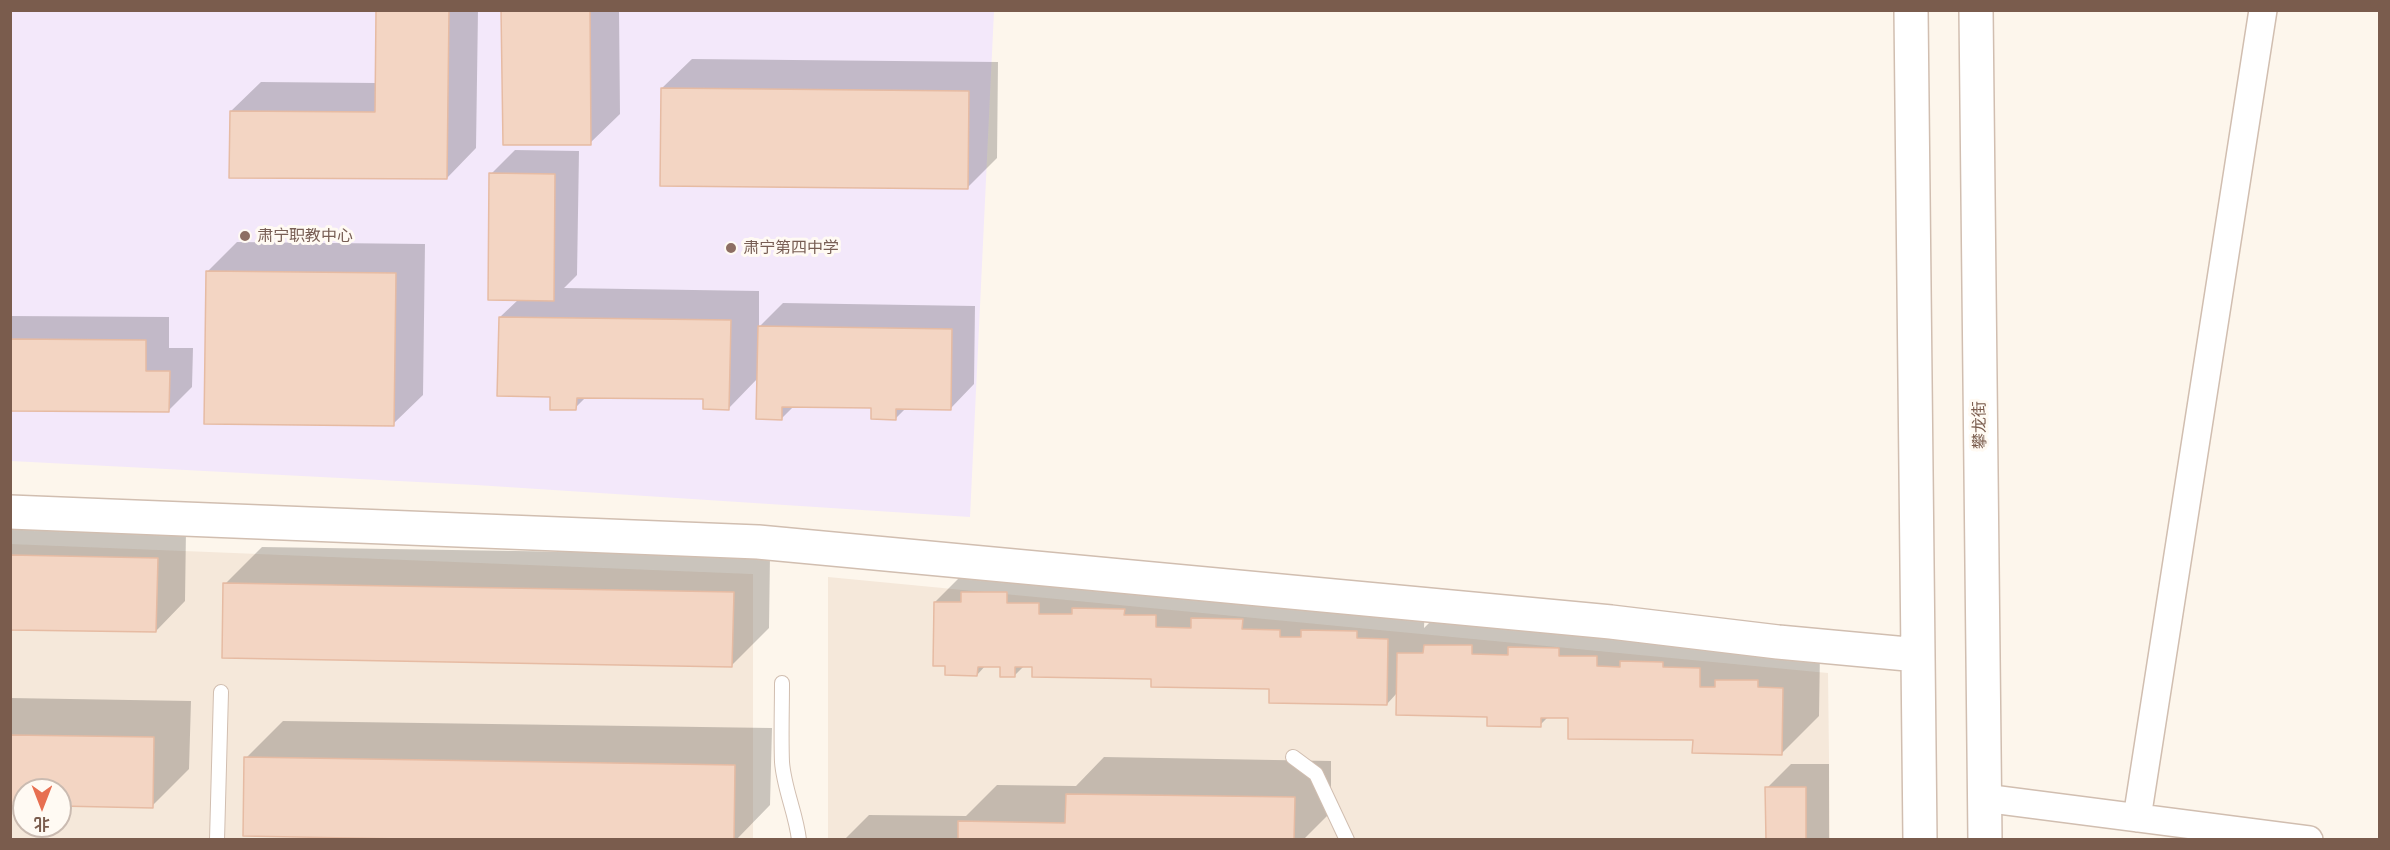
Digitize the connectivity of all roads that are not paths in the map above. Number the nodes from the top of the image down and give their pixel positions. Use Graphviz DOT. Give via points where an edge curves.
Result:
graph roads {
  1 [pos="1911,10"];
  2 [pos="1976,10"];
  3 [pos="2264,10"];
  4 [pos="10,512"];
  5 [pos="1918,655"];
  6 [pos="782,683"];
  7 [pos="221,692"];
  8 [pos="1293,757"];
  9 [pos="1984,798"];
  10 [pos="2137,818"];
  11 [pos="217,840"];
  12 [pos="799,840"];
  13 [pos="1347,840"];
  14 [pos="1920,840"];
  15 [pos="1985,840"];
  16 [pos="2309,840"];
  1 -- 5 [label="street"];
  2 -- 9 [label="street, 攀龙街"];
  3 -- 10 [label="street"];
  4 -- 5 [label="street" via="758,542 1611,622"];
  5 -- 14 [label="street"];
  6 -- 12 [label="lane" via="782,763"];
  7 -- 11 [label="lane"];
  8 -- 13 [label="lane" via="1316,774"];
  9 -- 10 [label="street"];
  9 -- 15 [label="street, 攀龙街"];
  10 -- 16 [label="street"];
}
